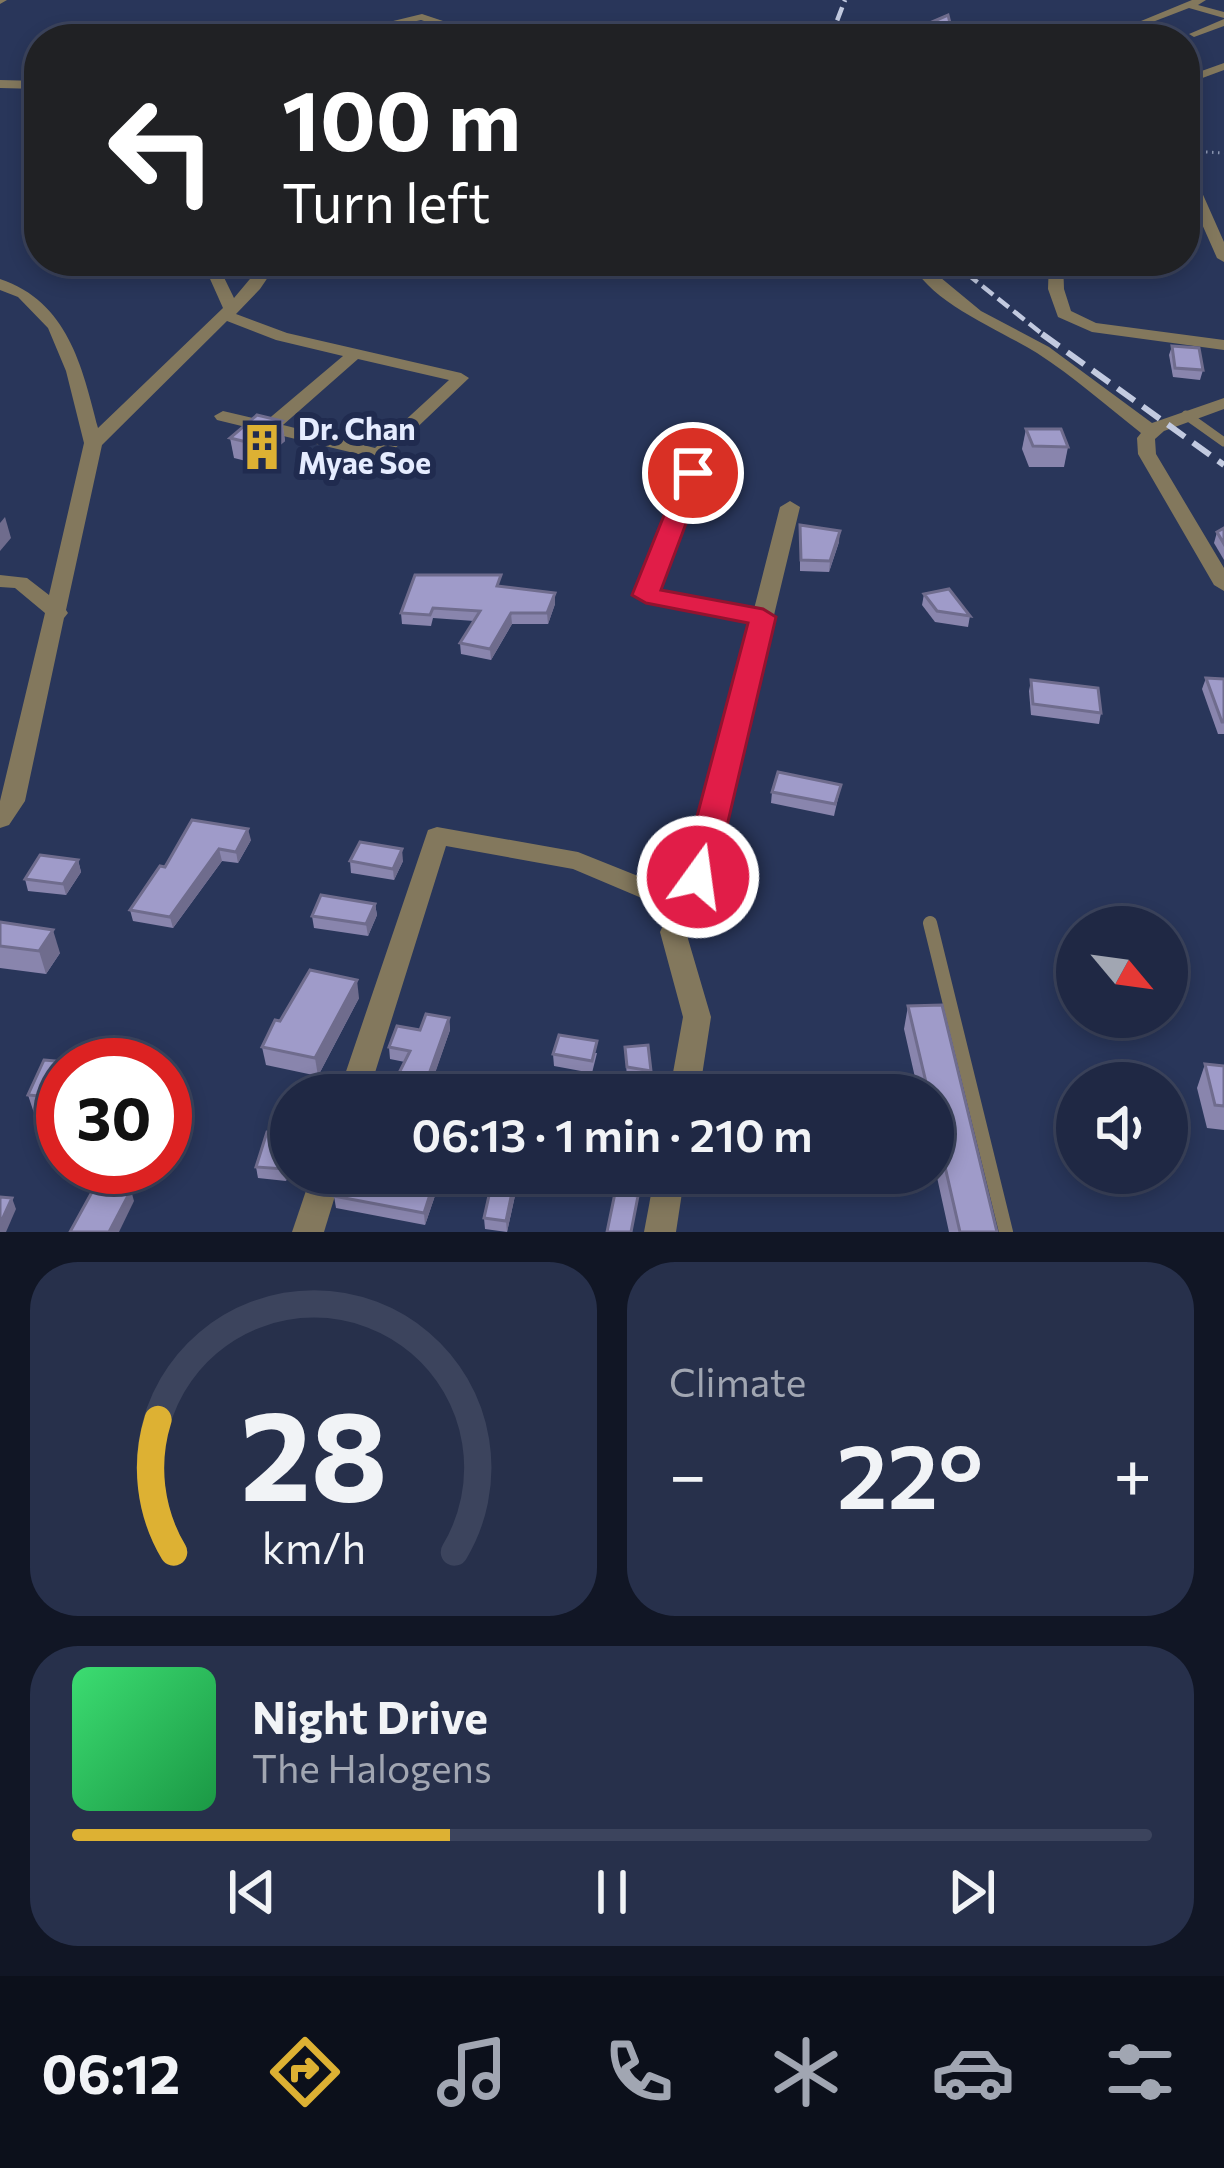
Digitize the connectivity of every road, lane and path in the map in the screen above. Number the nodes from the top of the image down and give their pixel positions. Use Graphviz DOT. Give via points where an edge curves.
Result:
graph roads {
  1 [pos="1201,0"];
  2 [pos="1188,5"];
  3 [pos="1224,18"];
  4 [pos="1146,21"];
  5 [pos="391,24"];
  6 [pos="442,24"];
  7 [pos="1200,204"];
  8 [pos="1224,258"];
  9 [pos="215,276"];
  10 [pos="259,276"];
  11 [pos="929,276"];
  12 [pos="1056,276"];
  13 [pos="0,284"];
  14 [pos="228,312"];
  15 [pos="1224,345"];
  16 [pos="356,353"];
  17 [pos="1224,403"];
  18 [pos="1186,415"];
  19 [pos="223,416"];
  20 [pos="270,427"];
  21 [pos="1152,432"];
  22 [pos="1224,442"];
  23 [pos="93,443"];
  24 [pos="693,473"];
  25 [pos="790,507"];
  26 [pos="0,581"];
  27 [pos="1224,585"];
  28 [pos="58,613"];
  29 [pos="763,617"];
  30 [pos="0,819"];
  31 [pos="685,906"];
  32 [pos="930,923"];
  33 [pos="359,1074"];
  34 [pos="688,1074"];
  35 [pos="320,1194"];
  36 [pos="666,1194"];
  37 [pos="308,1232"];
  38 [pos="660,1232"];
  39 [pos="1006,1232"];
  1 -- 2 [label="street"];
  2 -- 3 [label="street"];
  2 -- 4 [label="street"];
  5 -- 6 [label="street" via="422,17"];
  7 -- 8 [label="street"];
  9 -- 14 [label="street"];
  10 -- 14 [label="street"];
  11 -- 21 [label="street"];
  12 -- 15 [label="street" via="1064,314 1092,328"];
  13 -- 23 [label="street" via="24,291 67,339"];
  14 -- 16 [label="street" via="282,337"];
  14 -- 23 [label="street"];
  16 -- 20 [label="street"];
  16 -- 20 [label="street" via="460,379 379,454"];
  17 -- 18 [label="street"];
  18 -- 21 [label="street"];
  18 -- 22 [label="lane"];
  19 -- 20 [label="street"];
  21 -- 27 [label="street" via="1147,454"];
  23 -- 28 [label="street"];
  24 -- 29 [label="street" via="646,595"];
  25 -- 29 [label="street"];
  26 -- 28 [label="street" via="20,582"];
  28 -- 30 [label="street" via="13,801"];
  29 -- 31 [label="street"];
  31 -- 33 [label="street" via="578,861 437,836"];
  31 -- 34 [label="street" via="673,932 697,1017"];
  32 -- 39 [label="lane"];
  35 -- 37 [label="street"];
  36 -- 38 [label="street"];
}
